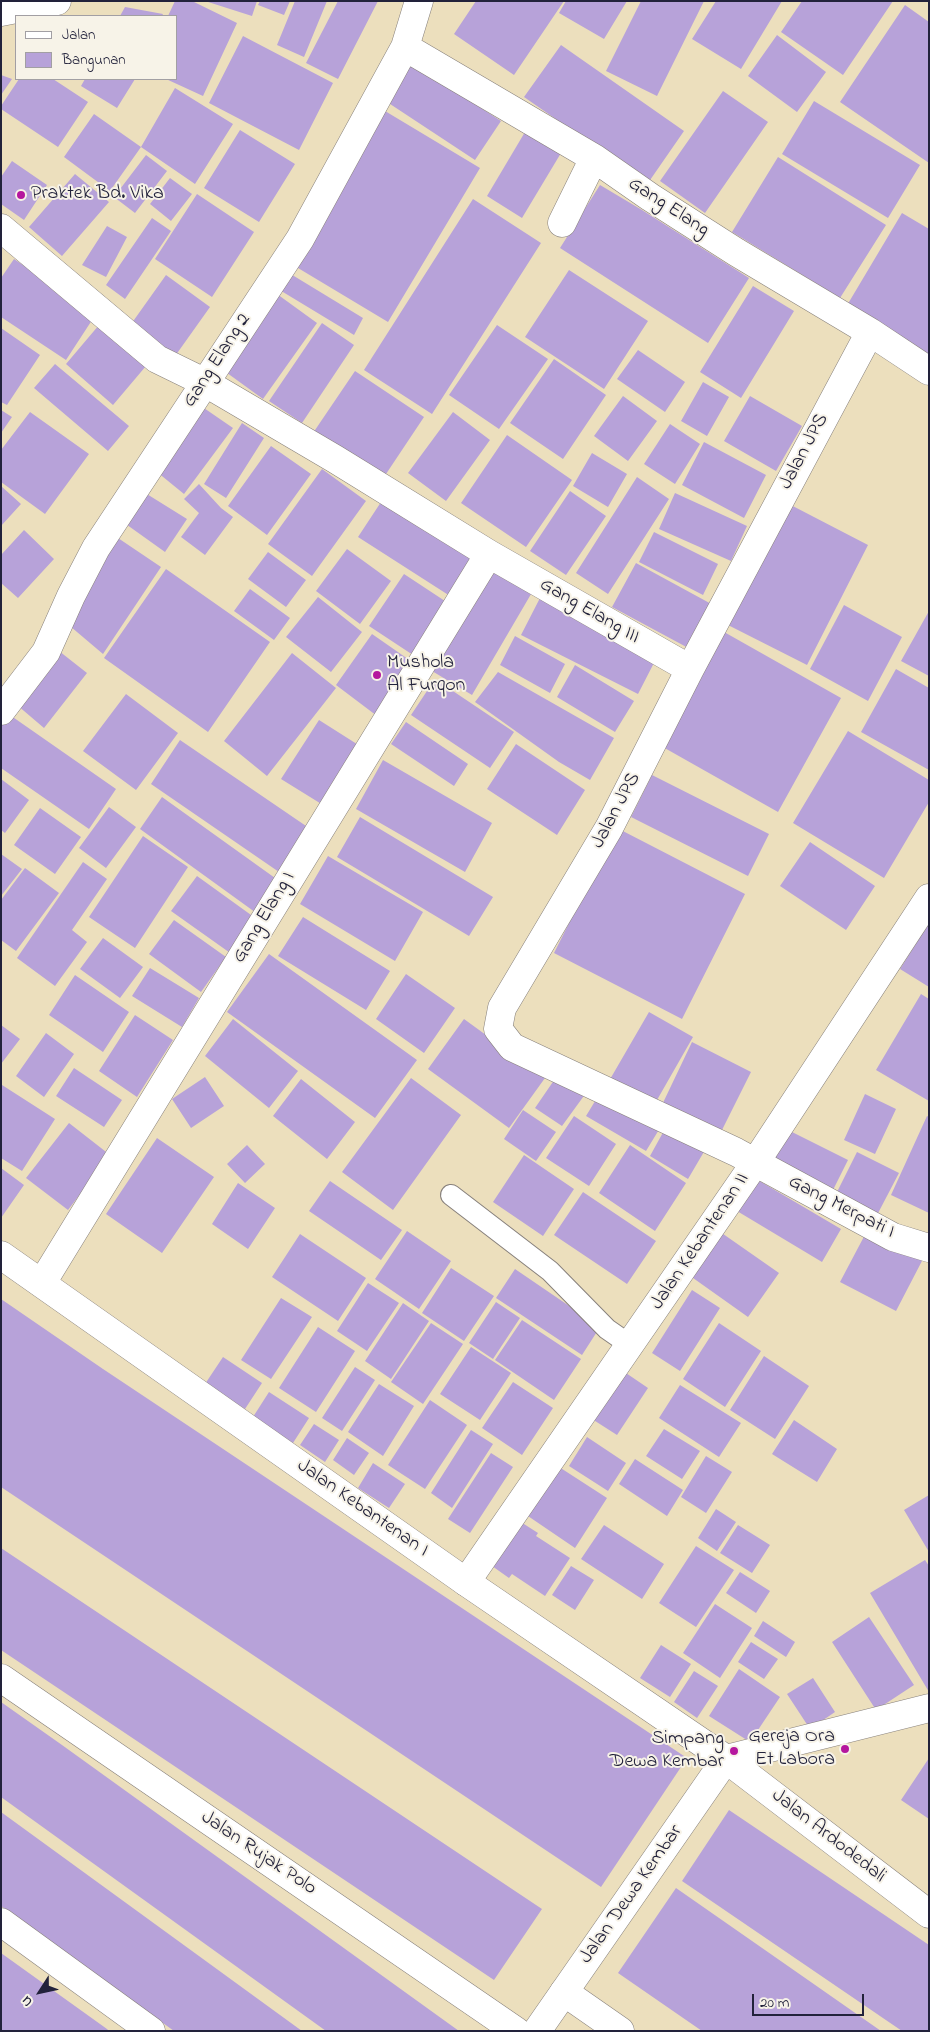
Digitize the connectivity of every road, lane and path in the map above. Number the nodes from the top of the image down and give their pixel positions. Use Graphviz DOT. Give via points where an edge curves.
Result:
graph roads {
  1 [pos="57,1"];
  2 [pos="419,1"];
  3 [pos="1,12"];
  4 [pos="405,47"];
  5 [pos="594,158"];
  6 [pos="562,223"];
  7 [pos="1,228"];
  8 [pos="870,332"];
  9 [pos="929,371"];
  10 [pos="204,382"];
  11 [pos="489,554"];
  12 [pos="690,669"];
  13 [pos="1,712"];
  14 [pos="929,898"];
  15 [pos="755,1163"];
  16 [pos="451,1195"];
  17 [pos="929,1248"];
  18 [pos="1,1255"];
  19 [pos="42,1283"];
  20 [pos="630,1345"];
  21 [pos="466,1582"];
  22 [pos="1,1678"];
  23 [pos="929,1708"];
  24 [pos="726,1759"];
  25 [pos="929,1914"];
  26 [pos="1,1922"];
  27 [pos="564,1992"];
  28 [pos="151,2031"];
  29 [pos="516,2031"];
  30 [pos="537,2031"];
  31 [pos="620,2031"];
  1 -- 3 [label="street"];
  2 -- 4 [label="street, Gang Elang 2"];
  4 -- 5 [label="street, Gang Elang"];
  4 -- 10 [label="street, Gang Elang 2" via="300,238"];
  5 -- 6 [label="street"];
  5 -- 8 [label="street, Gang Elang" via="736,252"];
  7 -- 10 [label="street, Gang Elang III" via="157,359"];
  8 -- 9 [label="street, Gang Elang"];
  8 -- 12 [label="street, Jalan JPS"];
  10 -- 11 [label="street, Gang Elang III"];
  10 -- 13 [label="street, Gang Elang 2" via="96,548 46,652"];
  11 -- 12 [label="street, Gang Elang III"];
  11 -- 19 [label="street, Gang Elang I"];
  12 -- 15 [label="street, Jalan JPS" via="609,828 502,1008 498,1029 512,1047"];
  14 -- 15 [label="street, Jalan Kebantenan II"];
  15 -- 17 [label="street, Gang Merpati I" via="893,1237"];
  15 -- 20 [label="street, Jalan Kebantenan II"];
  16 -- 20 [label="lane" via="550,1271 607,1329"];
  18 -- 19 [label="street, Jalan Kebantenan I"];
  19 -- 21 [label="street, Jalan Kebantenan I"];
  20 -- 21 [label="street, Jalan Kebantenan II"];
  21 -- 24 [label="street, Jalan Kebantenan I"];
  22 -- 29 [label="street, Jalan Rujak Polo"];
  23 -- 24 [label="street"];
  24 -- 25 [label="street, Jalan Ardodedali"];
  24 -- 27 [label="street, Jalan Dewa Kembar"];
  26 -- 28 [label="street"];
  27 -- 30 [label="street, Jalan Dewa Kembar"];
  27 -- 31 [label="street"];
}
